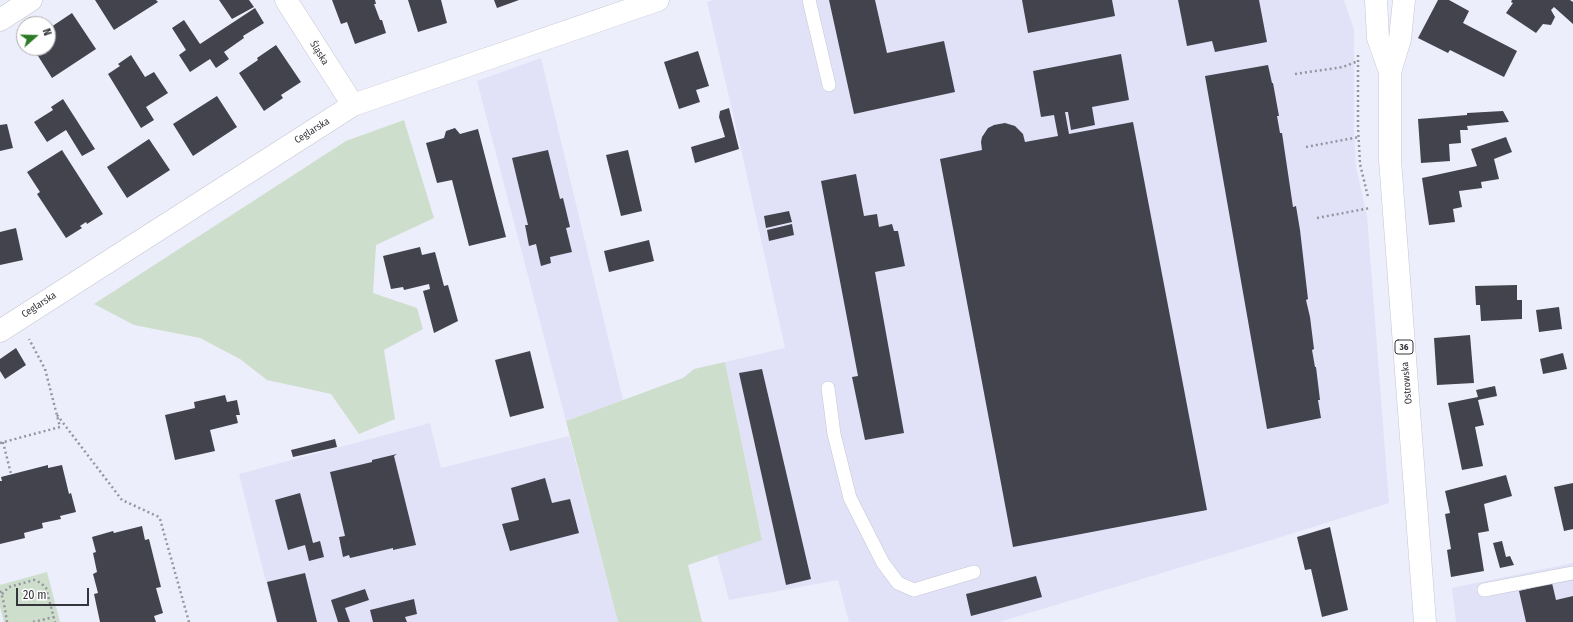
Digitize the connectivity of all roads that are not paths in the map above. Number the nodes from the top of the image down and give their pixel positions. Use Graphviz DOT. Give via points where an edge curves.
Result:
graph roads {
  1 [pos="31,0"];
  2 [pos="286,0"];
  3 [pos="658,0"];
  4 [pos="809,0"];
  5 [pos="1376,0"];
  6 [pos="1404,0"];
  7 [pos="0,20"];
  8 [pos="1390,72"];
  9 [pos="829,85"];
  10 [pos="353,105"];
  11 [pos="0,331"];
  12 [pos="828,388"];
  13 [pos="974,572"];
  14 [pos="1573,572"];
  15 [pos="1484,590"];
  16 [pos="1425,622"];
  1 -- 7 [label="street"];
  2 -- 10 [label="street, Śląska"];
  3 -- 10 [label="street, Ceglarska"];
  4 -- 9 [label="lane"];
  5 -- 8 [label="street, Ostrowska / 36" via="1378,38"];
  6 -- 8 [label="street, Ostrowska / 36" via="1400,39"];
  8 -- 16 [label="street, Ostrowska / 36" via="1390,160"];
  10 -- 11 [label="street, Ceglarska"];
  12 -- 13 [label="lane" via="834,434 850,498 883,563 898,583 914,590"];
  14 -- 15 [label="lane"];
}
